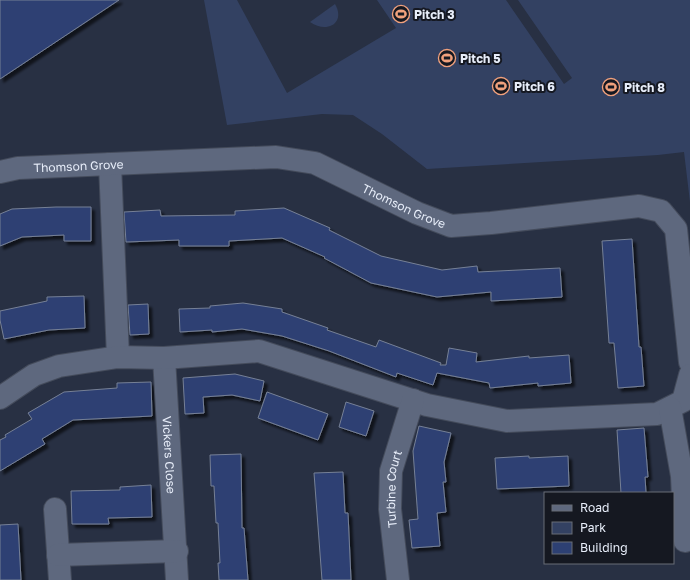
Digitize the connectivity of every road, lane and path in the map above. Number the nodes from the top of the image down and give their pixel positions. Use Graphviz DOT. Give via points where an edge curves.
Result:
graph roads {
  1 [pos="110,164"];
  2 [pos="9,170"];
  3 [pos="118,357"];
  4 [pos="164,358"];
  5 [pos="690,362"];
  6 [pos="690,375"];
  7 [pos="0,398"];
  8 [pos="413,400"];
  9 [pos="670,408"];
  10 [pos="55,509"];
  11 [pos="685,541"];
  12 [pos="176,551"];
  13 [pos="58,555"];
  14 [pos="60,580"];
  15 [pos="178,580"];
  16 [pos="398,580"];
  1 -- 2 [label="street, Thomson Grove"];
  1 -- 3 [label="street"];
  1 -- 5 [label="street, Thomson Grove" via="276,157 315,163 417,213 451,226 640,206 661,211 676,229"];
  3 -- 4 [label="street"];
  3 -- 7 [label="street" via="58,366 34,375"];
  4 -- 8 [label="street" via="259,351"];
  4 -- 12 [label="street, Vickers Close"];
  6 -- 9 [label="street" via="683,401"];
  8 -- 9 [label="street" via="507,421 657,414"];
  8 -- 16 [label="street, Turbine Court" via="391,471 390,509"];
  9 -- 11 [label="street" via="682,476"];
  10 -- 13 [label="street"];
  12 -- 13 [label="street"];
  12 -- 15 [label="street, Vickers Close"];
  13 -- 14 [label="street"];
}
